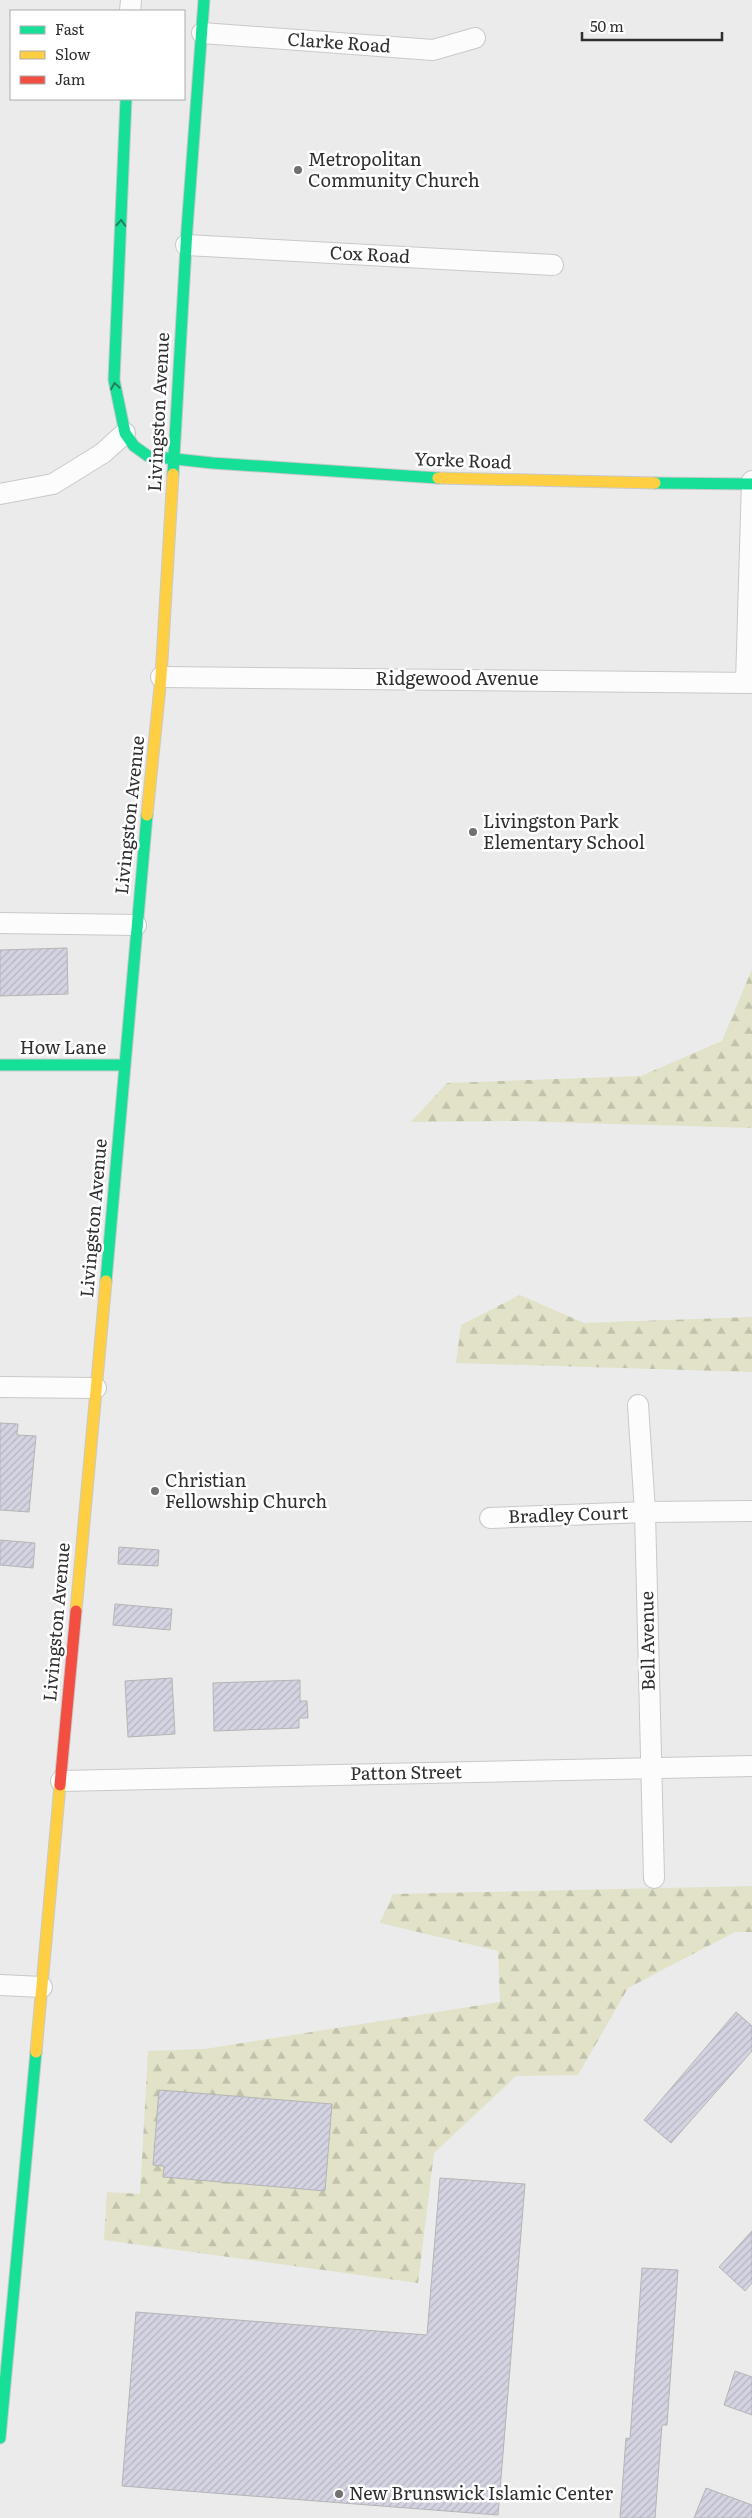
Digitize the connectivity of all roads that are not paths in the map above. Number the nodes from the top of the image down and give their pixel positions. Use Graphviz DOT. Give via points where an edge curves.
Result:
graph roads {
  1 [pos="204,0"];
  2 [pos="202,33"];
  3 [pos="475,38"];
  4 [pos="126,100"];
  5 [pos="186,245"];
  6 [pos="554,265"];
  7 [pos="125,434"];
  8 [pos="174,460"];
  9 [pos="752,483"];
  10 [pos="0,494"];
  11 [pos="161,677"];
  12 [pos="749,683"];
  13 [pos="0,923"];
  14 [pos="136,925"];
  15 [pos="0,1065"];
  16 [pos="125,1065"];
  17 [pos="0,1387"];
  18 [pos="96,1388"];
  19 [pos="638,1405"];
  20 [pos="752,1511"];
  21 [pos="645,1512"];
  22 [pos="490,1518"];
  23 [pos="752,1766"];
  24 [pos="652,1767"];
  25 [pos="61,1781"];
  26 [pos="654,1878"];
  27 [pos="0,1985"];
  28 [pos="42,1987"];
  29 [pos="0,2438"];
  1 -- 2 [label="main road, Livingston Avenue"];
  2 -- 3 [label="street, Clarke Road" via="433,50"];
  2 -- 5 [label="main road, Livingston Avenue"];
  7 -- 4 [label="main road, one-way" via="114,380"];
  5 -- 6 [label="street, Cox Road"];
  5 -- 8 [label="main road, Livingston Avenue"];
  7 -- 8 [label="main road, Yorke Road" via="148,456"];
  7 -- 10 [label="street" via="103,453 53,484"];
  8 -- 9 [label="main road, Yorke Road" via="475,480"];
  8 -- 11 [label="main road, Livingston Avenue"];
  9 -- 12 [label="street"];
  11 -- 12 [label="street, Ridgewood Avenue"];
  11 -- 14 [label="main road, Livingston Avenue"];
  13 -- 14 [label="street"];
  14 -- 16 [label="main road, Livingston Avenue"];
  15 -- 16 [label="main road, How Lane"];
  16 -- 18 [label="main road, Livingston Avenue"];
  17 -- 18 [label="street"];
  18 -- 25 [label="main road, Livingston Avenue"];
  19 -- 21 [label="street, Bell Avenue"];
  20 -- 21 [label="street, Bradley Court"];
  21 -- 22 [label="street, Bradley Court"];
  21 -- 24 [label="street, Bell Avenue"];
  23 -- 24 [label="street, Patton Street"];
  24 -- 25 [label="street, Patton Street"];
  24 -- 26 [label="street, Bell Avenue"];
  25 -- 28 [label="main road, Livingston Avenue"];
  27 -- 28 [label="street"];
  28 -- 29 [label="main road, Livingston Avenue"];
}
